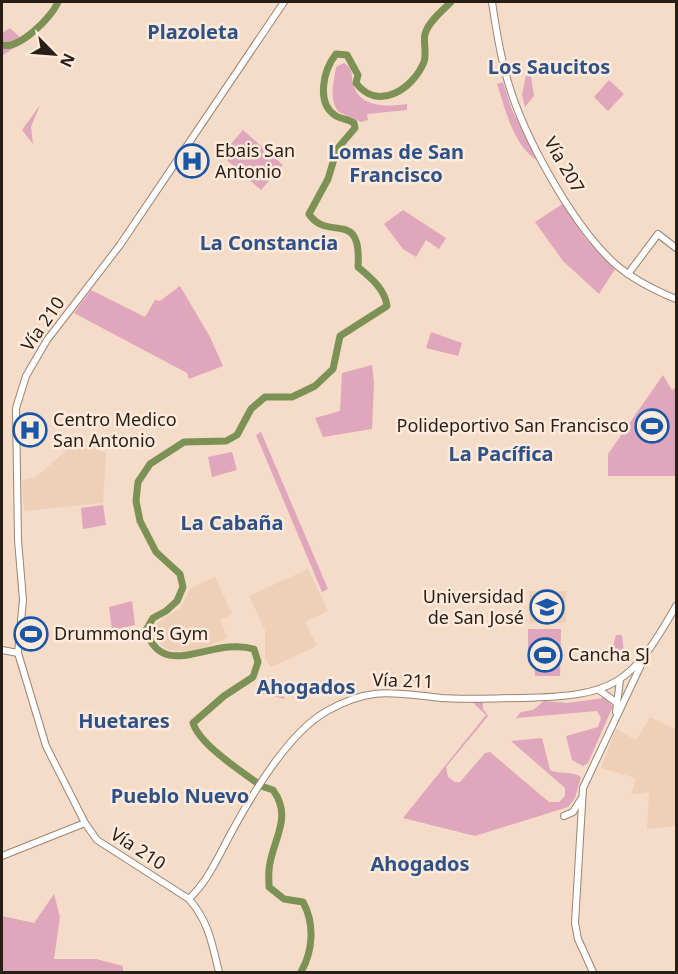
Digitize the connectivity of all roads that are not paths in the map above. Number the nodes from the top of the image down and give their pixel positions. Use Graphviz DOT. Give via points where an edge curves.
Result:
graph roads {
  1 [pos="284,2"];
  2 [pos="492,2"];
  3 [pos="676,248"];
  4 [pos="628,274"];
  5 [pos="676,300"];
  6 [pos="676,606"];
  7 [pos="2,650"];
  8 [pos="18,654"];
  9 [pos="644,659"];
  10 [pos="620,680"];
  11 [pos="598,690"];
  12 [pos="618,705"];
  13 [pos="582,799"];
  14 [pos="85,823"];
  15 [pos="580,825"];
  16 [pos="2,855"];
  17 [pos="189,899"];
  18 [pos="219,972"];
  19 [pos="593,972"];
  1 -- 8 [label="main road, Vía 210" via="133,226 50,336 23,384 15,417 23,600"];
  2 -- 4 [label="main road, Vía 207" via="502,61 523,121 588,235"];
  3 -- 4 [label="main road" via="658,234"];
  4 -- 5 [label="main road, Vía 207"];
  6 -- 9 [label="main road, Vía 211"];
  7 -- 8 [label="main road"];
  8 -- 14 [label="main road, Vía 210" via="46,746"];
  9 -- 10 [label="main road, Vía 211"];
  9 -- 12 [label="main road"];
  10 -- 11 [label="main road, Vía 211"];
  10 -- 12 [label="main road"];
  11 -- 12 [label="main road"];
  11 -- 17 [label="main road, Vía 211" via="570,697 485,699 368,693 341,703 294,736 230,834 213,871"];
  12 -- 13 [label="main road"];
  13 -- 15 [label="main road"];
  13 -- 15 [label="main road" via="573,812 564,816"];
  14 -- 16 [label="main road"];
  14 -- 17 [label="main road, Vía 210" via="105,846"];
  15 -- 19 [label="main road" via="575,923"];
  17 -- 18 [label="main road, Vía 210" via="208,926"];
}
